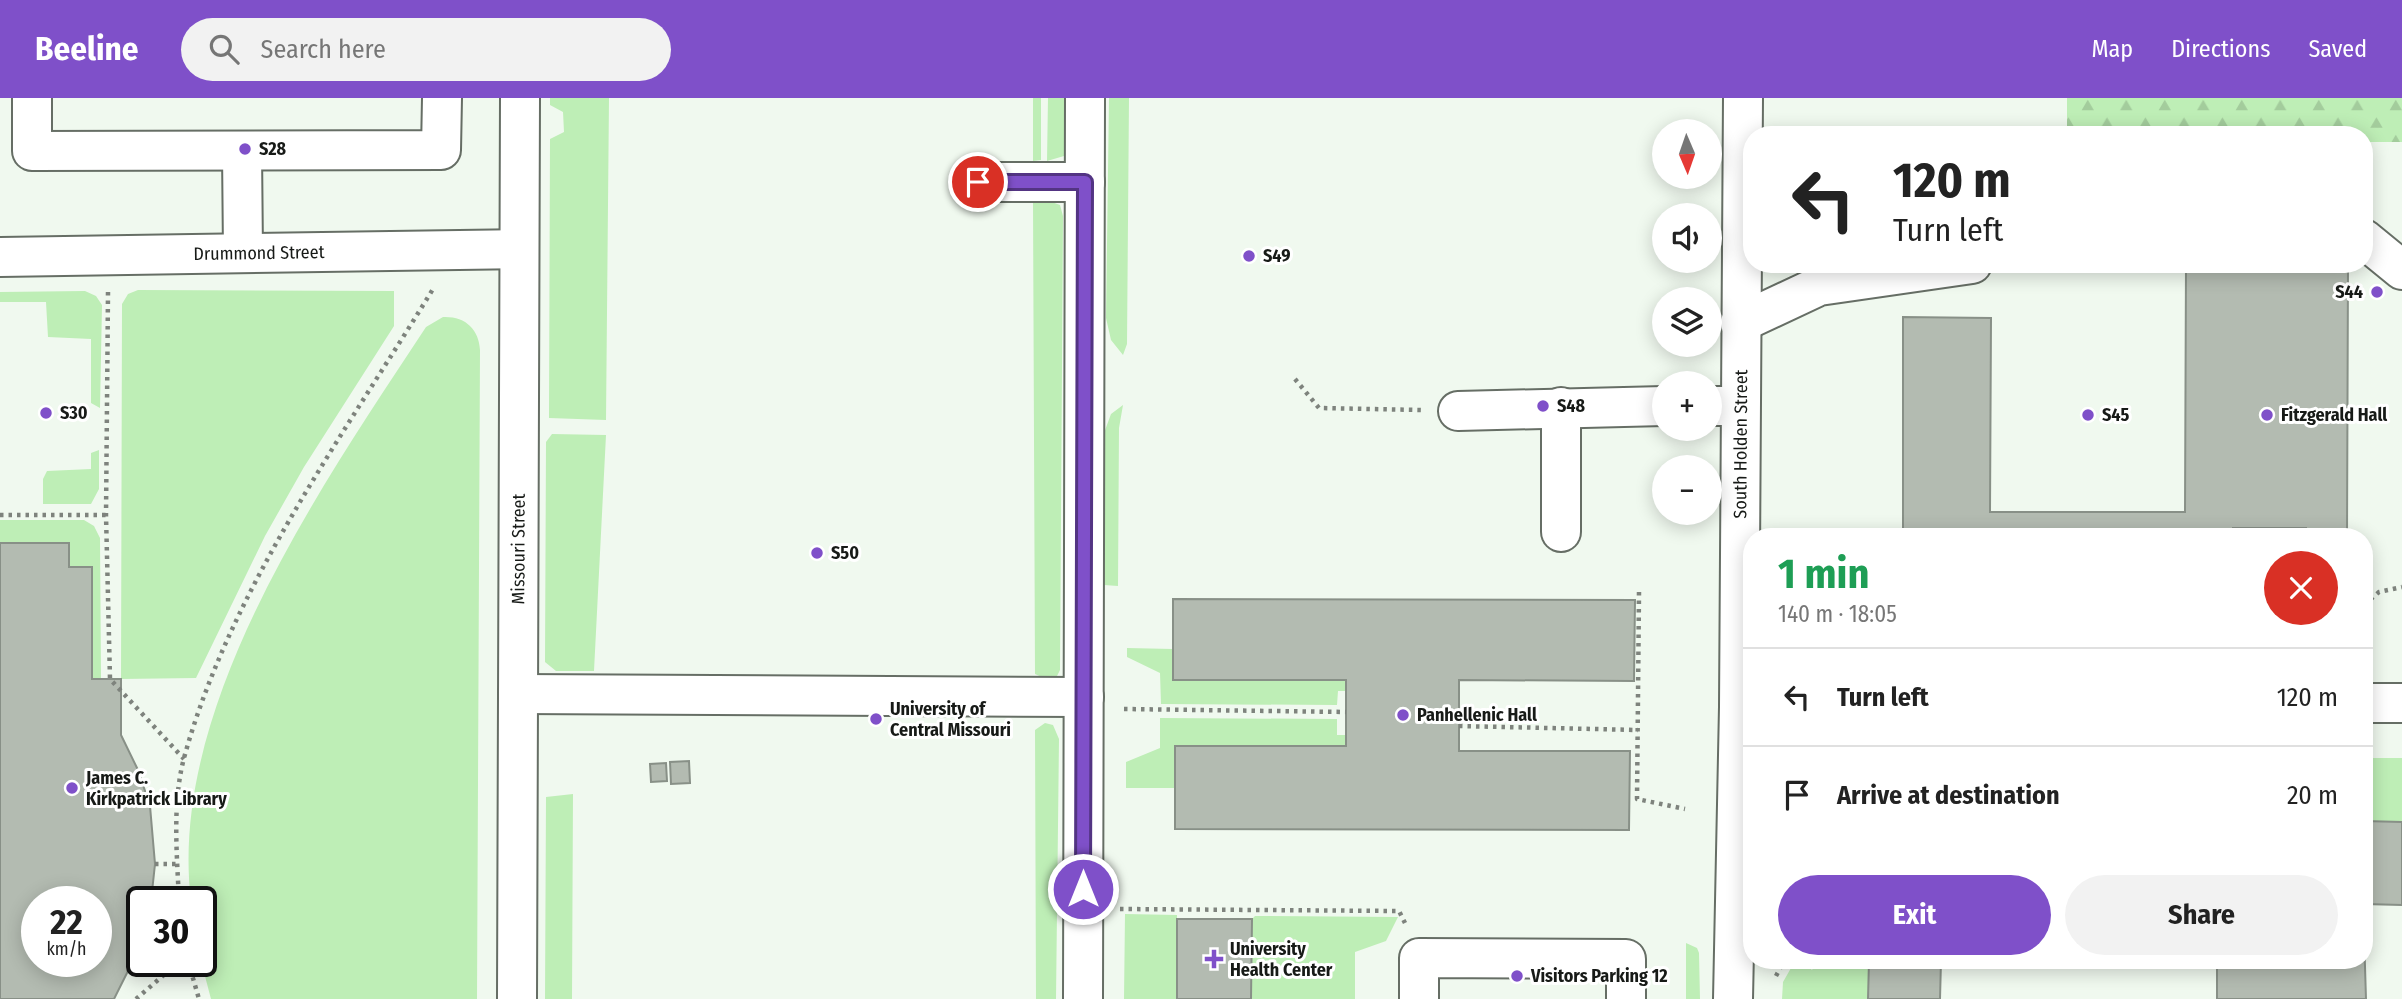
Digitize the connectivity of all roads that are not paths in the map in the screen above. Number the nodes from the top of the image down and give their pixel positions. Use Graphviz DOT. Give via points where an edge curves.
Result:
graph roads {
  1 [pos="32,98"];
  2 [pos="442,98"];
  3 [pos="520,98"];
  4 [pos="1085,98"];
  5 [pos="1743,98"];
  6 [pos="242,150"];
  7 [pos="978,182"];
  8 [pos="1085,182"];
  9 [pos="2373,246"];
  10 [pos="519,249"];
  11 [pos="243,253"];
  12 [pos="0,257"];
  13 [pos="2402,270"];
  14 [pos="1909,273"];
  15 [pos="1740,323"];
  16 [pos="1725,406"];
  17 [pos="1561,407"];
  18 [pos="1652,407"];
  19 [pos="1458,411"];
  20 [pos="1561,531"];
  21 [pos="1743,676"];
  22 [pos="2373,691"];
  23 [pos="518,694"];
  24 [pos="1084,698"];
  25 [pos="2402,703"];
  26 [pos="1743,755"];
  27 [pos="517,999"];
  28 [pos="1083,999"];
  29 [pos="1419,999"];
  30 [pos="1626,999"];
  31 [pos="1733,999"];
  1 -- 6 [label="street" via="32,151"];
  2 -- 6 [label="street" via="441,149"];
  3 -- 10 [label="street, Missouri Street"];
  4 -- 8 [label="street"];
  5 -- 15 [label="street, South Holden Street"];
  6 -- 11 [label="street"];
  7 -- 8 [label="street"];
  8 -- 24 [label="street"];
  9 -- 13 [label="street"];
  10 -- 11 [label="street, Drummond Street"];
  10 -- 23 [label="street, Missouri Street"];
  11 -- 12 [label="street, Drummond Street"];
  14 -- 15 [label="street" via="1819,286"];
  15 -- 16 [label="street, South Holden Street"];
  16 -- 21 [label="street, South Holden Street"];
  17 -- 18 [label="street"];
  17 -- 19 [label="street"];
  17 -- 20 [label="street"];
  22 -- 25 [label="street"];
  23 -- 24 [label="street"];
  23 -- 27 [label="street, Missouri Street"];
  24 -- 28 [label="street"];
  26 -- 31 [label="street, South Holden Street"];
  29 -- 30 [label="street" via="1419,958 1626,959"];
}
